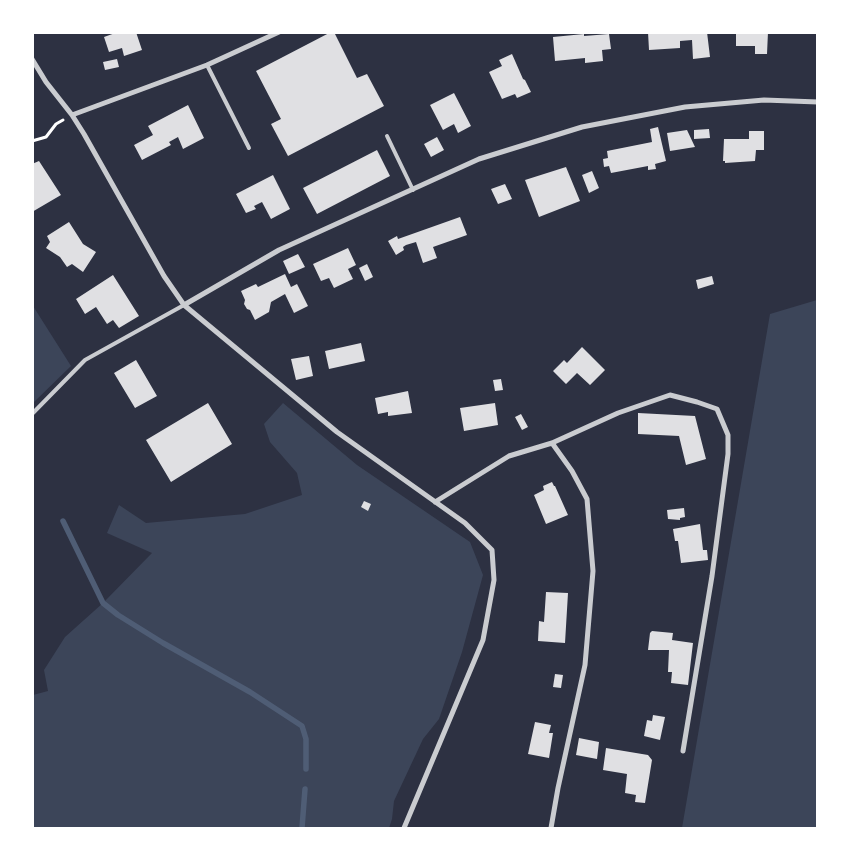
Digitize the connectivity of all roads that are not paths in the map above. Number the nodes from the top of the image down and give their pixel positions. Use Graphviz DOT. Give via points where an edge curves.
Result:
graph roads {
  1 [pos="279,32"];
  2 [pos="32,59"];
  3 [pos="207,65"];
  4 [pos="818,102"];
  5 [pos="72,115"];
  6 [pos="387,136"];
  7 [pos="249,148"];
  8 [pos="413,190"];
  9 [pos="184,305"];
  10 [pos="32,414"];
  11 [pos="552,443"];
  12 [pos="435,502"];
  13 [pos="682,751"];
  14 [pos="404,828"];
  15 [pos="551,828"];
  1 -- 3 [label="street"];
  2 -- 5 [label="street"];
  3 -- 5 [label="street"];
  3 -- 7 [label="lane"];
  4 -- 8 [label="street" via="764,100 685,108 582,127 479,159"];
  5 -- 9 [label="street" via="164,276"];
  6 -- 8 [label="lane"];
  8 -- 9 [label="street" via="279,250"];
  9 -- 10 [label="lane" via="85,360"];
  9 -- 12 [label="street" via="337,432"];
  11 -- 12 [label="street" via="509,456"];
  11 -- 13 [label="street" via="618,413 670,395 717,409 728,435 712,576"];
  11 -- 15 [label="street" via="587,499 592,571 585,665"];
  12 -- 14 [label="street" via="466,523 492,550 494,580 483,640"];
}
